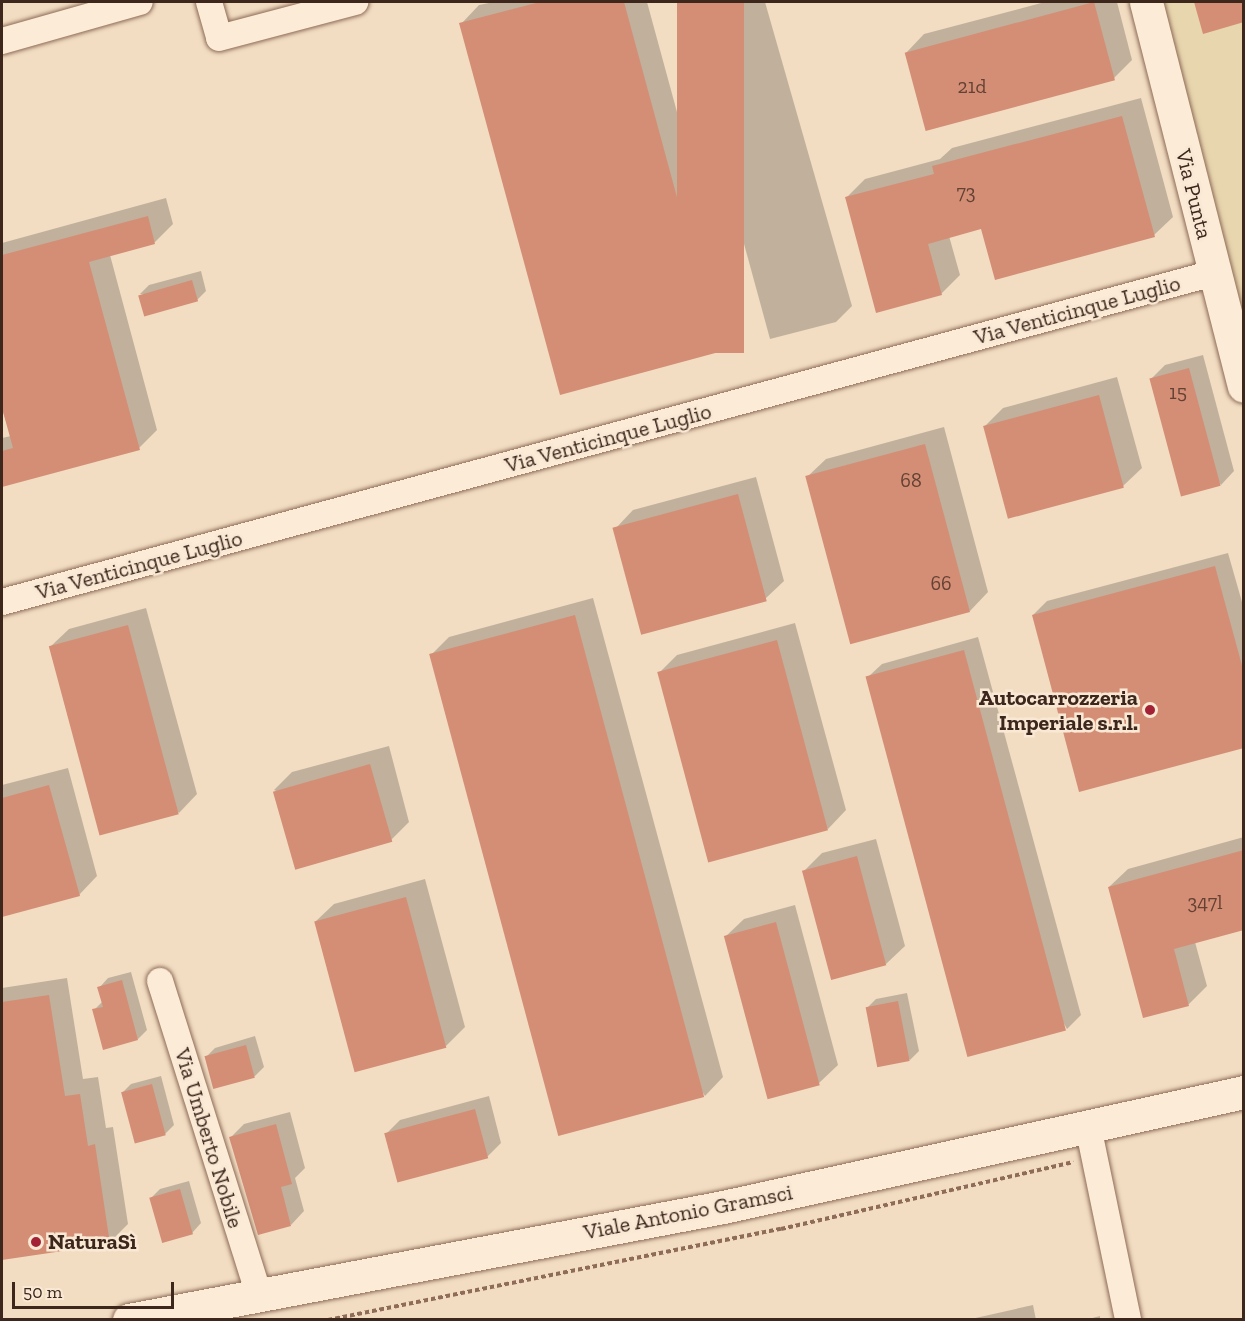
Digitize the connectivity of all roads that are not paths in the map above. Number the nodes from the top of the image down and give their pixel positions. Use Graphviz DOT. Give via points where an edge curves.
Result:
graph roads {
  1 [pos="140,2"];
  2 [pos="209,2"];
  3 [pos="355,2"];
  4 [pos="1146,2"];
  5 [pos="2,40"];
  6 [pos="1214,273"];
  7 [pos="1244,386"];
  8 [pos="2,602"];
  9 [pos="160,981"];
  10 [pos="1244,1092"];
  11 [pos="1089,1141"];
  12 [pos="259,1295"];
  13 [pos="129,1320"];
  14 [pos="1128,1320"];
  1 -- 5 [label="street"];
  2 -- 3 [label="street" via="219,38"];
  4 -- 6 [label="street, Via Punta"];
  6 -- 7 [label="street, Via Punta"];
  6 -- 8 [label="street, Via Venticinque Luglio"];
  9 -- 12 [label="street, Via Umberto Nobile"];
  10 -- 11 [label="street, Viale Antonio Gramsci"];
  11 -- 12 [label="street, Viale Antonio Gramsci"];
  11 -- 14 [label="street"];
  12 -- 13 [label="street, Viale Antonio Gramsci"];
}
